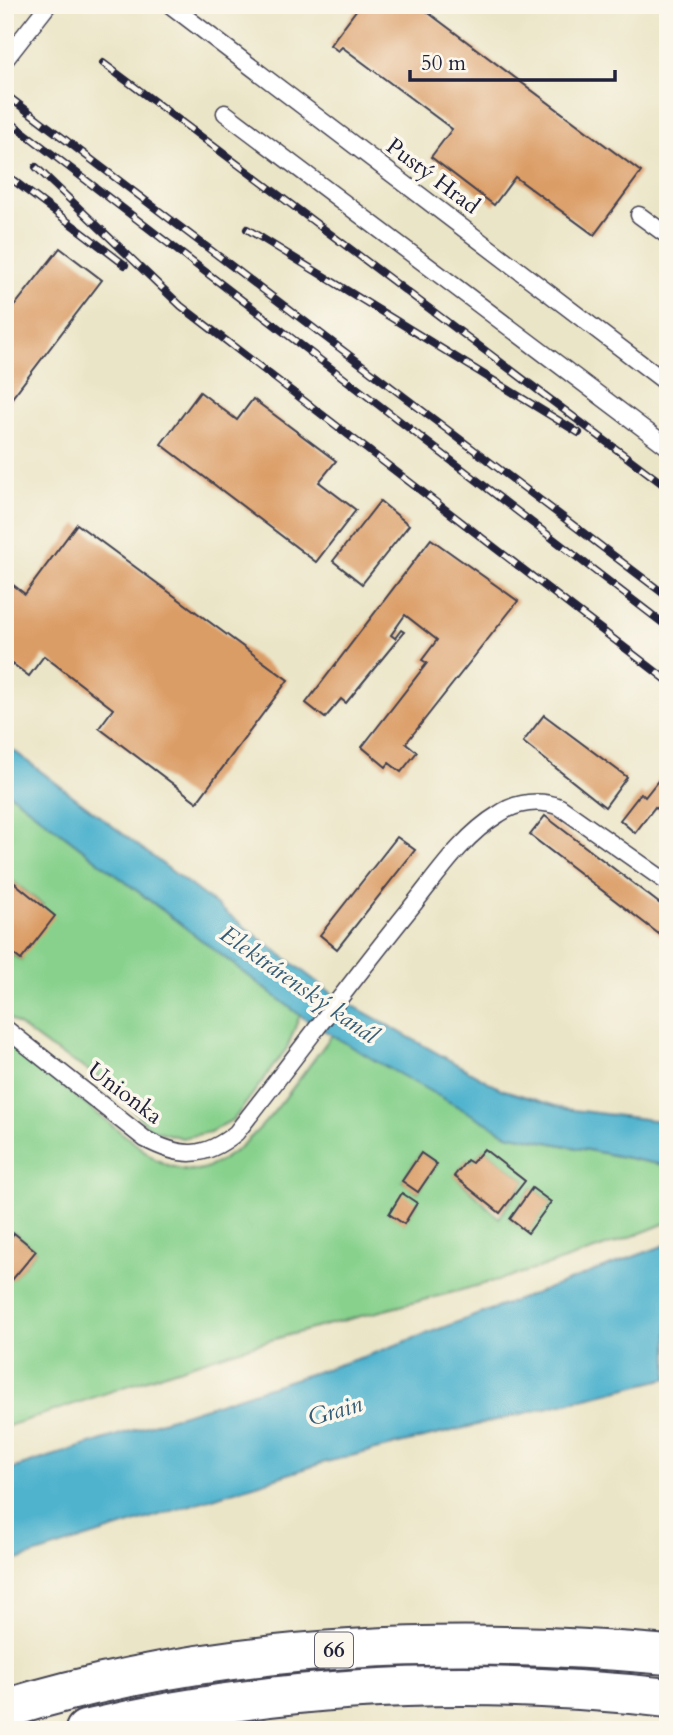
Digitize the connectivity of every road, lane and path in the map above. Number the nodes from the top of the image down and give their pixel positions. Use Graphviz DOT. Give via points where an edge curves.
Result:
graph roads {
  1 [pos="48,5"];
  2 [pos="170,5"];
  3 [pos="5,60"];
  4 [pos="225,113"];
  5 [pos="639,215"];
  6 [pos="668,236"];
  7 [pos="668,384"];
  8 [pos="668,447"];
  9 [pos="668,883"];
  10 [pos="5,1028"];
  11 [pos="668,1655"];
  12 [pos="668,1698"];
  13 [pos="5,1709"];
  14 [pos="85,1730"];
  1 -- 3 [label="lane"];
  2 -- 7 [label="lane, Pustý Hrad"];
  4 -- 8 [label="lane"];
  5 -- 6 [label="lane"];
  9 -- 10 [label="lane, Unionka" via="560,807 540,802 499,814 465,842 236,1133 202,1152 182,1154 145,1139"];
  11 -- 13 [label="main road, 66" via="494,1644 363,1648 228,1661 117,1680"];
  12 -- 14 [label="main road, 66" via="492,1684 373,1688 250,1700"];
}
